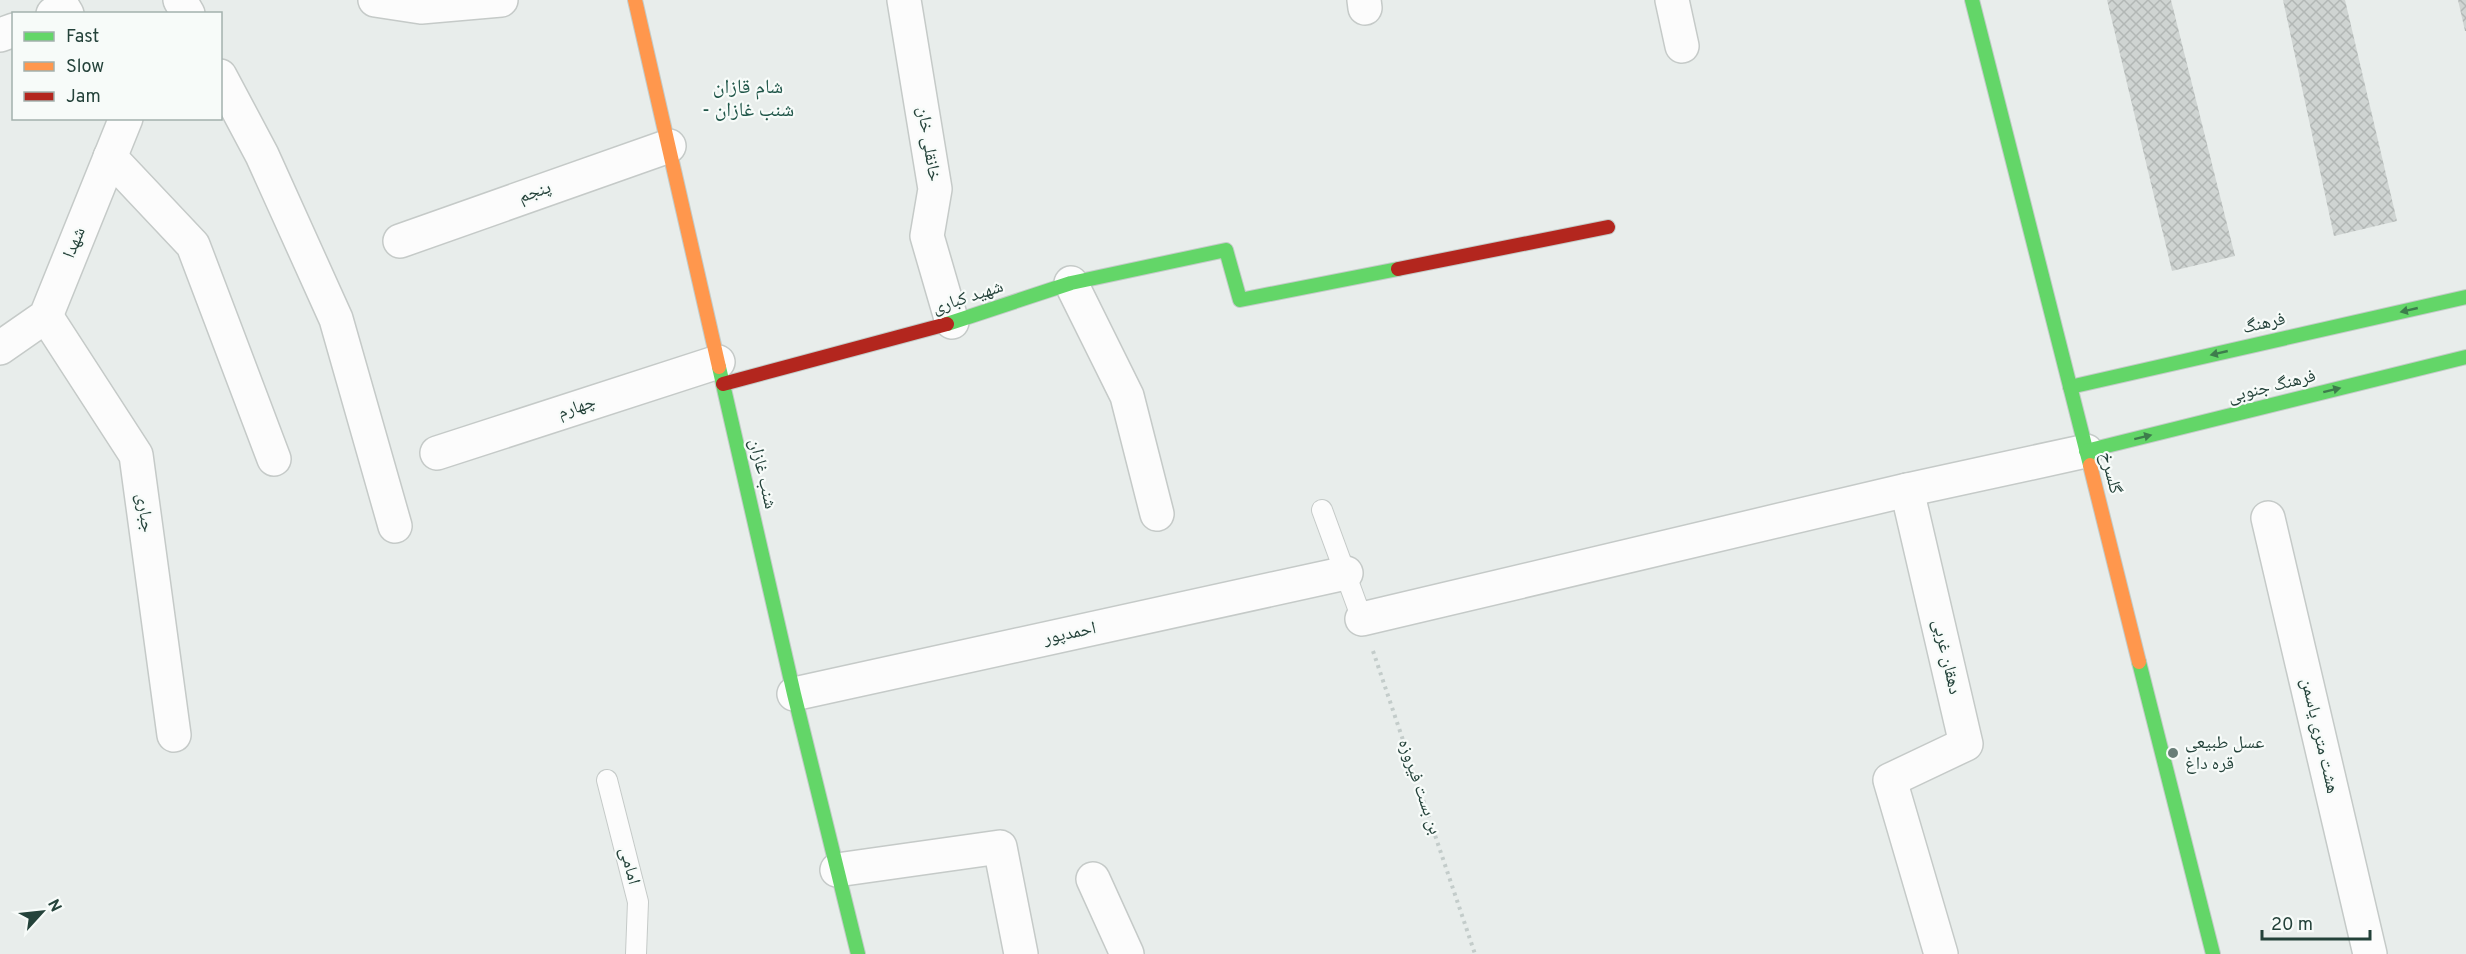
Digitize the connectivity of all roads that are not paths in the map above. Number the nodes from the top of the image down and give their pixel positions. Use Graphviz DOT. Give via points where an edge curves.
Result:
graph roads {
  1 [pos="375,0"];
  2 [pos="501,0"];
  3 [pos="635,0"];
  4 [pos="904,0"];
  5 [pos="1672,0"];
  6 [pos="1972,0"];
  7 [pos="1682,46"];
  8 [pos="222,80"];
  9 [pos="125,120"];
  10 [pos="669,146"];
  11 [pos="110,157"];
  12 [pos="1608,227"];
  13 [pos="400,241"];
  14 [pos="1071,284"];
  15 [pos="2466,297"];
  16 [pos="46,316"];
  17 [pos="952,322"];
  18 [pos="0,348"];
  19 [pos="2466,357"];
  20 [pos="720,373"];
  21 [pos="2070,387"];
  22 [pos="2086,451"];
  23 [pos="437,453"];
  24 [pos="274,459"];
  25 [pos="1907,490"];
  26 [pos="1322,510"];
  27 [pos="1157,514"];
  28 [pos="2268,518"];
  29 [pos="395,526"];
  30 [pos="1346,573"];
  31 [pos="1362,619"];
  32 [pos="794,694"];
  33 [pos="174,735"];
  34 [pos="607,780"];
  35 [pos="837,870"];
  36 [pos="1092,879"];
  37 [pos="636,954"];
  38 [pos="858,954"];
  39 [pos="1021,954"];
  40 [pos="1127,954"];
  41 [pos="1941,954"];
  42 [pos="2213,954"];
  43 [pos="2370,954"];
  1 -- 2 [label="street" via="421,7"];
  3 -- 10 [label="street, شنب غازان"];
  4 -- 17 [label="street, خانقلی خان" via="935,189 927,236"];
  5 -- 7 [label="street"];
  6 -- 21 [label="street, گلسرخ"];
  8 -- 29 [label="street" via="262,154 336,319"];
  9 -- 11 [label="street, شهدا"];
  10 -- 13 [label="street, پنجم"];
  10 -- 20 [label="street, شنب غازان"];
  11 -- 16 [label="street, شهدا"];
  11 -- 24 [label="street" via="193,245"];
  12 -- 14 [label="street, شهید کباری" via="1240,300 1226,250"];
  14 -- 17 [label="street, شهید کباری"];
  14 -- 27 [label="street" via="1127,396"];
  15 -- 21 [label="street, فرهنگ, one-way"];
  16 -- 18 [label="street"];
  16 -- 33 [label="street, جباری" via="136,455"];
  17 -- 20 [label="street, شهید کباری"];
  22 -- 19 [label="street, فرهنگ جنوبی, one-way"];
  20 -- 23 [label="street, چهارم"];
  20 -- 32 [label="street, شنب غازان"];
  21 -- 22 [label="street, گلسرخ"];
  22 -- 25 [label="street"];
  22 -- 42 [label="street, گلسرخ"];
  25 -- 31 [label="street"];
  25 -- 41 [label="street, دهقان غربی" via="1966,744 1890,780"];
  26 -- 30 [label="lane"];
  28 -- 43 [label="street, هشت متری یاسمن"];
  30 -- 31 [label="lane"];
  30 -- 32 [label="street, احمدپور"];
  32 -- 35 [label="street, شنب غازان"];
  34 -- 37 [label="lane, امامی" via="638,902"];
  35 -- 38 [label="street, شنب غازان"];
  35 -- 39 [label="street" via="1000,847"];
  36 -- 40 [label="street"];
}
